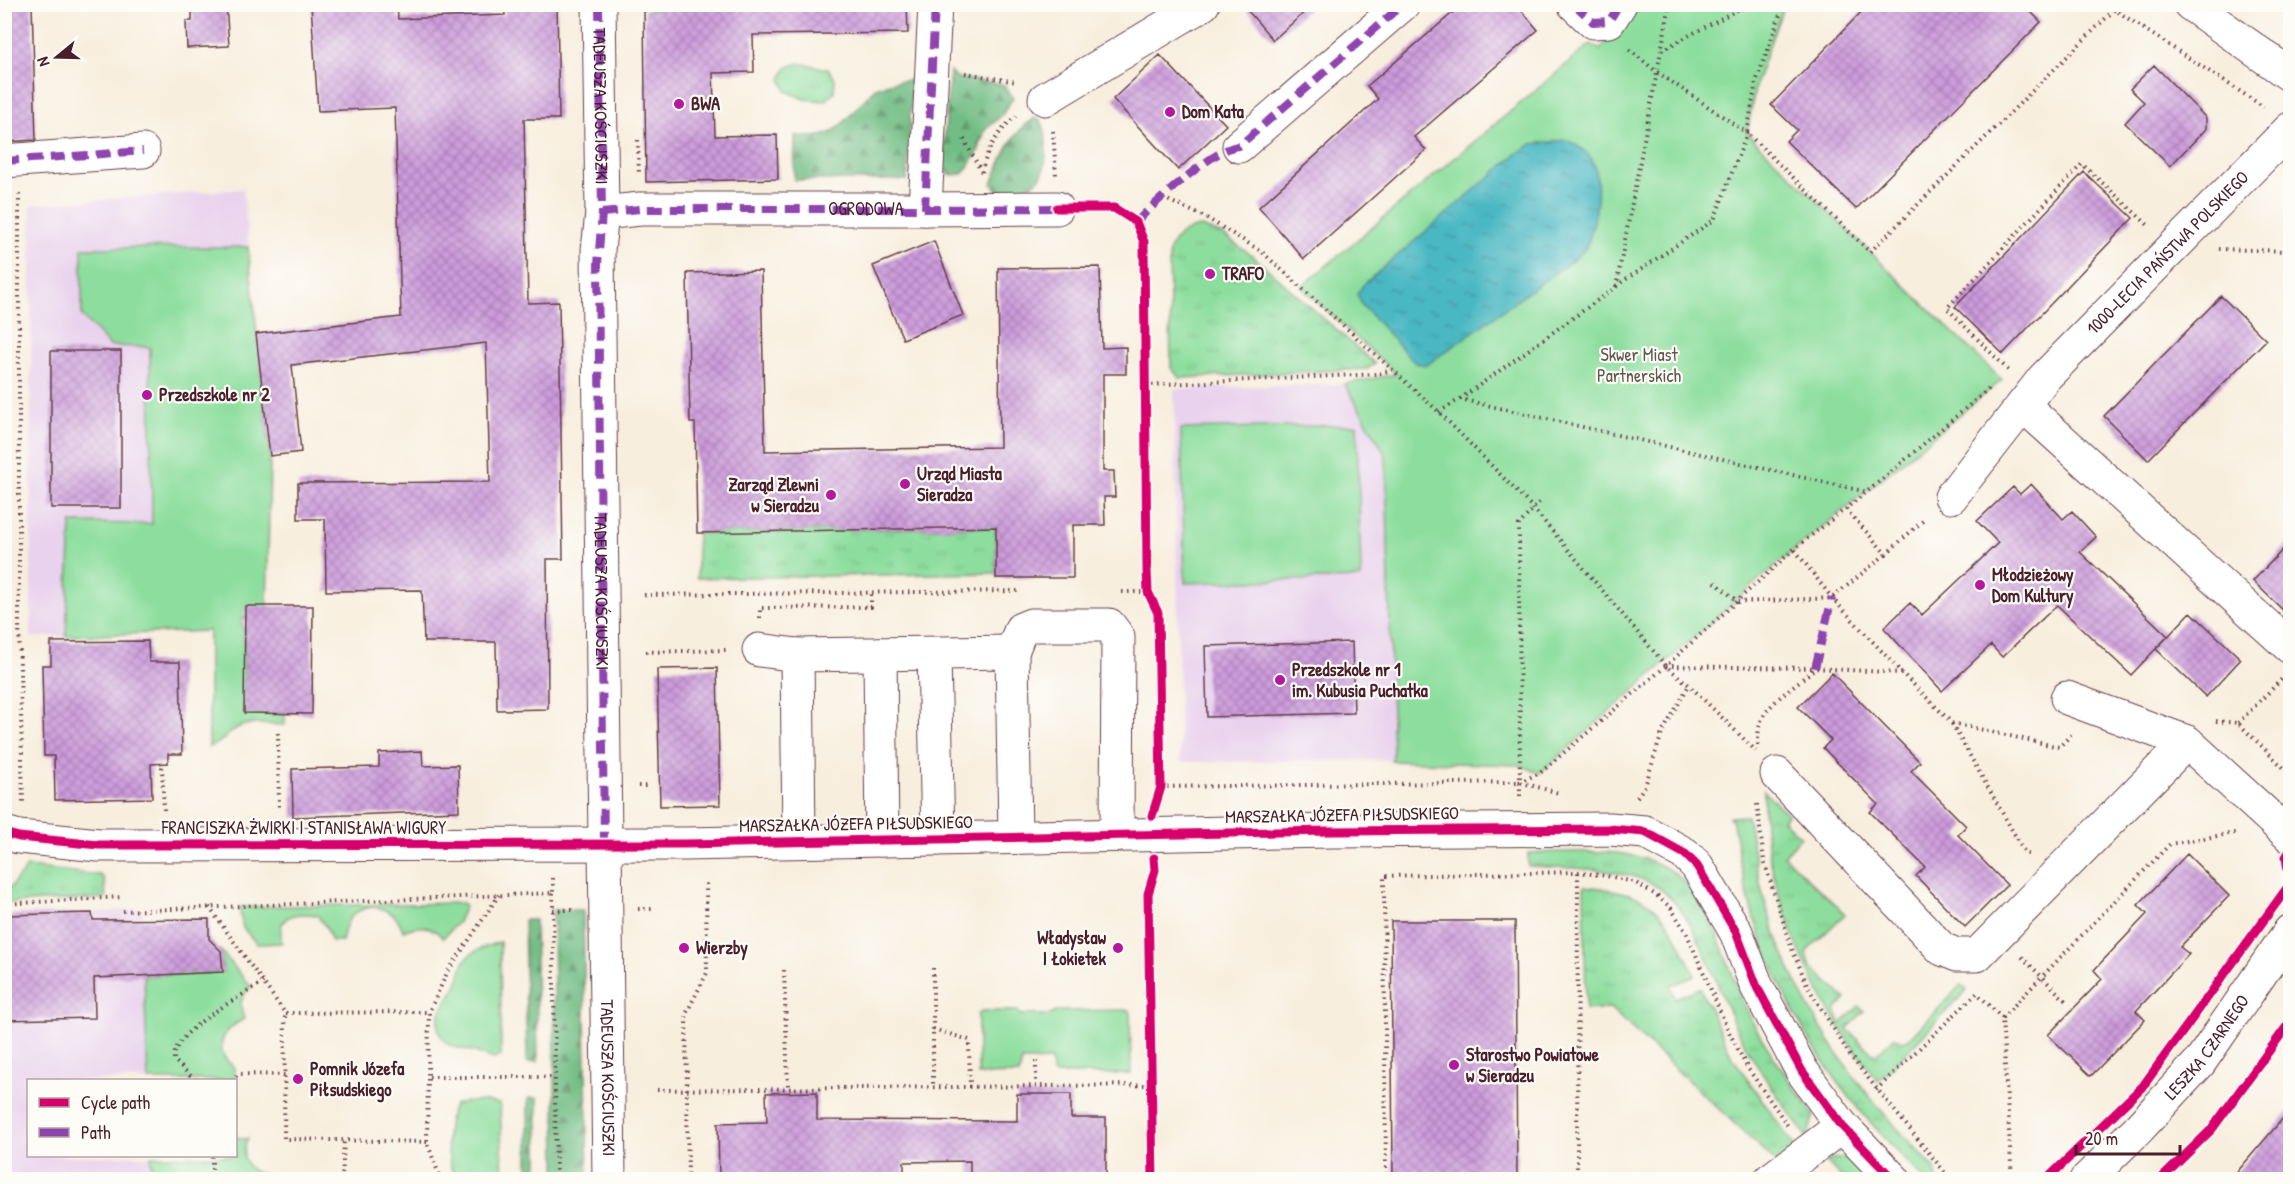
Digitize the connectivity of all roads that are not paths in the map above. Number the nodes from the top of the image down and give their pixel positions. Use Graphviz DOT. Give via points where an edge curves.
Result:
graph roads {
  1 [pos="599,4"];
  2 [pos="935,4"];
  3 [pos="1203,4"];
  4 [pos="1403,4"];
  5 [pos="1620,4"];
  6 [pos="2197,6"];
  7 [pos="1584,13"];
  8 [pos="2290,75"];
  9 [pos="1045,99"];
  10 [pos="2279,119"];
  11 [pos="1239,146"];
  12 [pos="143,151"];
  13 [pos="12,161"];
  14 [pos="1057,208"];
  15 [pos="925,209"];
  16 [pos="602,213"];
  17 [pos="2027,386"];
  18 [pos="1951,497"];
  19 [pos="2290,647"];
  20 [pos="759,650"];
  21 [pos="1012,652"];
  22 [pos="880,654"];
  23 [pos="934,654"];
  24 [pos="797,655"];
  25 [pos="2067,698"];
  26 [pos="2187,742"];
  27 [pos="1767,763"];
  28 [pos="4,833"];
  29 [pos="1117,836"];
  30 [pos="2290,836"];
  31 [pos="1015,837"];
  32 [pos="938,839"];
  33 [pos="882,840"];
  34 [pos="799,841"];
  35 [pos="604,844"];
  36 [pos="2290,931"];
  37 [pos="1842,1126"];
  38 [pos="609,1179"];
  39 [pos="1770,1179"];
  40 [pos="1894,1179"];
  41 [pos="2086,1179"];
  1 -- 16 [label="street, TADEUSZA KOŚCIUSZKI"];
  2 -- 15 [label="street, OGRODOWA"];
  3 -- 9 [label="street"];
  4 -- 11 [label="street"];
  5 -- 7 [label="street" via="1609,21"];
  6 -- 8 [label="street"];
  10 -- 17 [label="street, 1000-LECIA PAŃSTWA POLSKIEGO"];
  12 -- 13 [label="street"];
  14 -- 15 [label="street"];
  15 -- 16 [label="street, OGRODOWA" via="640,209"];
  16 -- 35 [label="street, TADEUSZA KOŚCIUSZKI" via="598,264"];
  17 -- 18 [label="street, 1000-LECIA PAŃSTWA POLSKIEGO"];
  17 -- 19 [label="street"];
  20 -- 24 [label="street"];
  21 -- 23 [label="street"];
  21 -- 29 [label="street" via="1021,629 1031,625 1108,625 1118,638"];
  21 -- 31 [label="street"];
  22 -- 23 [label="street"];
  22 -- 24 [label="street"];
  22 -- 33 [label="street"];
  23 -- 32 [label="street"];
  24 -- 34 [label="street"];
  25 -- 26 [label="street"];
  26 -- 27 [label="street" via="1977,955 1957,955 1942,949"];
  26 -- 30 [label="street"];
  28 -- 35 [label="street, FRANCISZKA ŻWIRKI I STANISŁAWA WIGURY" via="99,845"];
  29 -- 31 [label="street, MARSZAŁKA JÓZEFA PIŁSUDSKIEGO"];
  29 -- 37 [label="street, MARSZAŁKA JÓZEFA PIŁSUDSKIEGO" via="1331,831 1645,832 1685,854 1697,866 1736,932 1757,987 1802,1071"];
  31 -- 32 [label="street, MARSZAŁKA JÓZEFA PIŁSUDSKIEGO"];
  32 -- 33 [label="street, MARSZAŁKA JÓZEFA PIŁSUDSKIEGO"];
  33 -- 34 [label="street, MARSZAŁKA JÓZEFA PIŁSUDSKIEGO"];
  34 -- 35 [label="street, MARSZAŁKA JÓZEFA PIŁSUDSKIEGO"];
  35 -- 38 [label="street, TADEUSZA KOŚCIUSZKI"];
  36 -- 41 [label="street, LESZKA CZARNEGO" via="2200,1062"];
  37 -- 39 [label="street"];
  37 -- 40 [label="street, MARSZAŁKA JÓZEFA PIŁSUDSKIEGO"];
}
